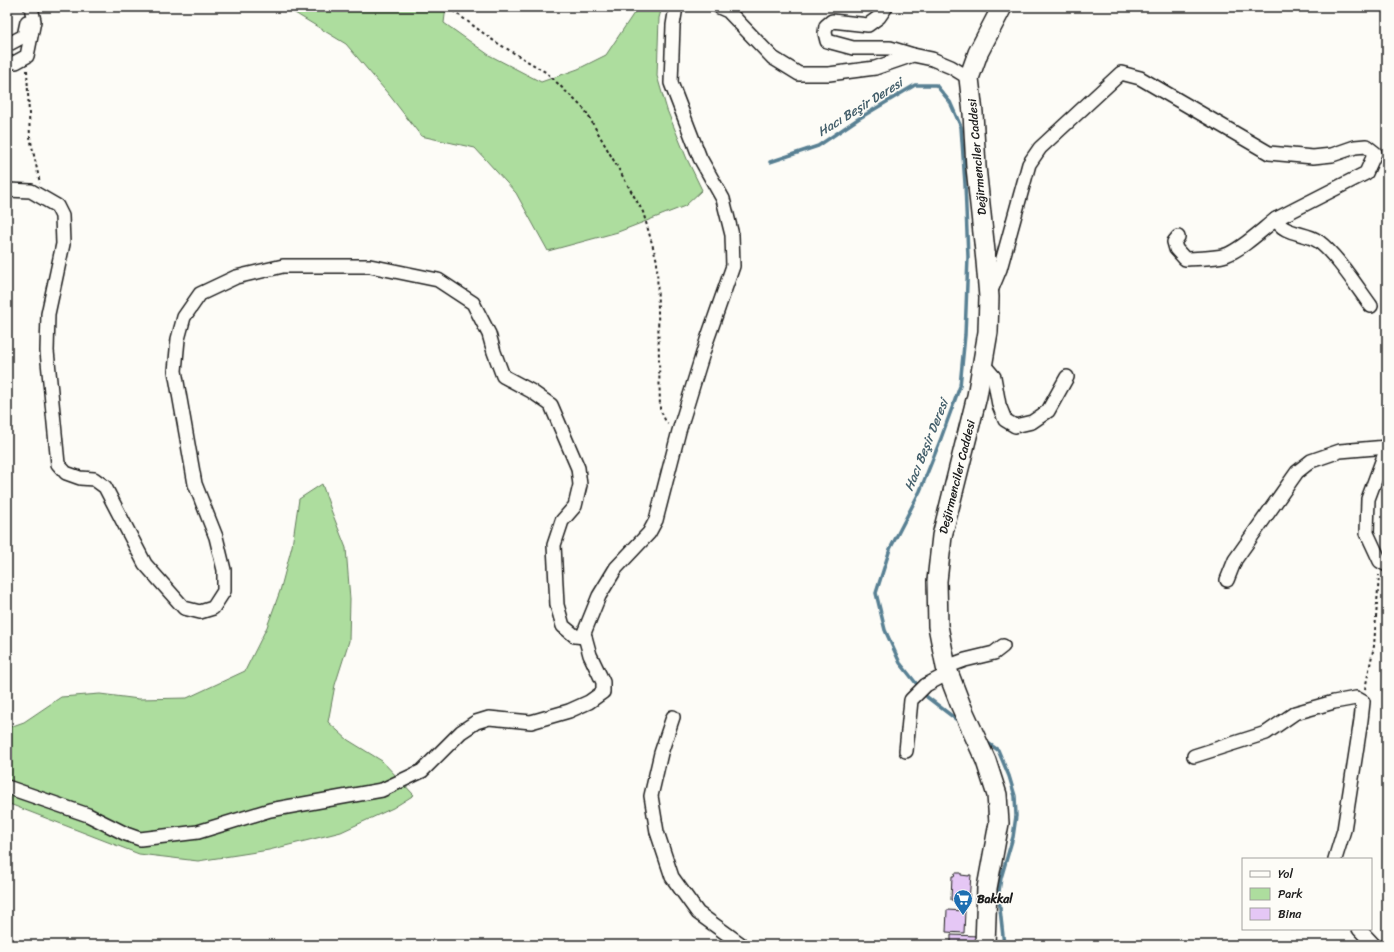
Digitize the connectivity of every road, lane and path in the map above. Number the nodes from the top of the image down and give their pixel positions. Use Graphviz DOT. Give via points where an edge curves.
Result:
graph roads {
  1 [pos="31,7"];
  2 [pos="448,7"];
  3 [pos="676,7"];
  4 [pos="719,7"];
  5 [pos="886,7"];
  6 [pos="1002,7"];
  7 [pos="7,45"];
  8 [pos="913,55"];
  9 [pos="21,59"];
  10 [pos="969,78"];
  11 [pos="7,190"];
  12 [pos="43,198"];
  13 [pos="1276,218"];
  14 [pos="1178,236"];
  15 [pos="989,297"];
  16 [pos="1370,306"];
  17 [pos="983,364"];
  18 [pos="1068,377"];
  19 [pos="679,431"];
  20 [pos="1387,447"];
  21 [pos="1387,453"];
  22 [pos="1384,563"];
  23 [pos="1226,580"];
  24 [pos="585,637"];
  25 [pos="1003,646"];
  26 [pos="947,670"];
  27 [pos="1363,702"];
  28 [pos="673,717"];
  29 [pos="906,751"];
  30 [pos="1194,756"];
  31 [pos="7,787"];
  32 [pos="1336,858"];
  33 [pos="1360,930"];
  34 [pos="742,945"];
  35 [pos="986,945"];
  36 [pos="1374,945"];
  1 -- 7 [label="street" via="24,36"];
  1 -- 9 [label="street" via="34,21"];
  2 -- 19 [label="path" via="494,41 547,73 585,110 643,212 657,261 660,409 666,422"];
  3 -- 19 [label="street" via="671,84 700,158 723,199 732,235 733,266"];
  4 -- 8 [label="street" via="728,11 773,58 799,74 829,74 875,68"];
  5 -- 8 [label="street" via="879,17 868,25 832,20 826,26 827,41 853,48 890,48"];
  6 -- 10 [label="main road, Değirmenciler Caddesi" via="981,47"];
  8 -- 10 [label="street" via="932,59"];
  9 -- 12 [label="path" via="30,137"];
  10 -- 15 [label="main road, Değirmenciler Caddesi"];
  11 -- 12 [label="street" via="31,191"];
  12 -- 24 [label="street" via="57,206 62,216 63,244 48,314 47,351 58,464 66,473 94,479 105,487 145,564 184,608 200,612 213,608 224,591 224,570 216,537 195,484 175,371 178,339 184,317 200,294 236,277 283,266 370,266 438,280 473,303 489,334 503,376 551,405 578,468 580,485 574,506 562,521 554,545 557,605 563,626 575,636"];
  13 -- 14 [label="street" via="1244,243 1226,254 1213,257 1186,259 1176,249 1174,242"];
  13 -- 15 [label="street" via="1366,173 1375,154 1366,146 1313,157 1269,153 1140,78 1121,73 1040,148 1029,164 1000,269"];
  13 -- 16 [label="street" via="1279,225 1285,229 1316,240 1328,248"];
  15 -- 17 [label="main road, Değirmenciler Caddesi" via="988,332"];
  17 -- 18 [label="street" via="994,377 999,405 1005,420 1015,426 1032,422 1048,411"];
  17 -- 26 [label="main road, Değirmenciler Caddesi" via="939,558 938,626"];
  19 -- 24 [label="street" via="656,520 649,533 616,568 599,596 584,633"];
  20 -- 23 [label="street" via="1340,451 1311,461 1297,472 1235,560"];
  21 -- 22 [label="street" via="1368,499 1367,533"];
  22 -- 27 [label="path" via="1374,646"];
  24 -- 31 [label="street" via="590,655 603,682 603,692 569,712 532,722 489,718 476,722 461,732 422,771 382,790 270,810 198,832 140,839 88,815"];
  25 -- 26 [label="street" via="994,653 965,660"];
  26 -- 29 [label="street" via="926,684 911,700"];
  26 -- 35 [label="main road, Değirmenciler Caddesi" via="986,761 997,795 999,823 987,888"];
  27 -- 30 [label="street" via="1356,698 1341,700 1295,713 1266,734"];
  27 -- 32 [label="street" via="1344,830"];
  28 -- 34 [label="street" via="650,796 657,832 672,877 698,913"];
  33 -- 36 [label="street"];
}
